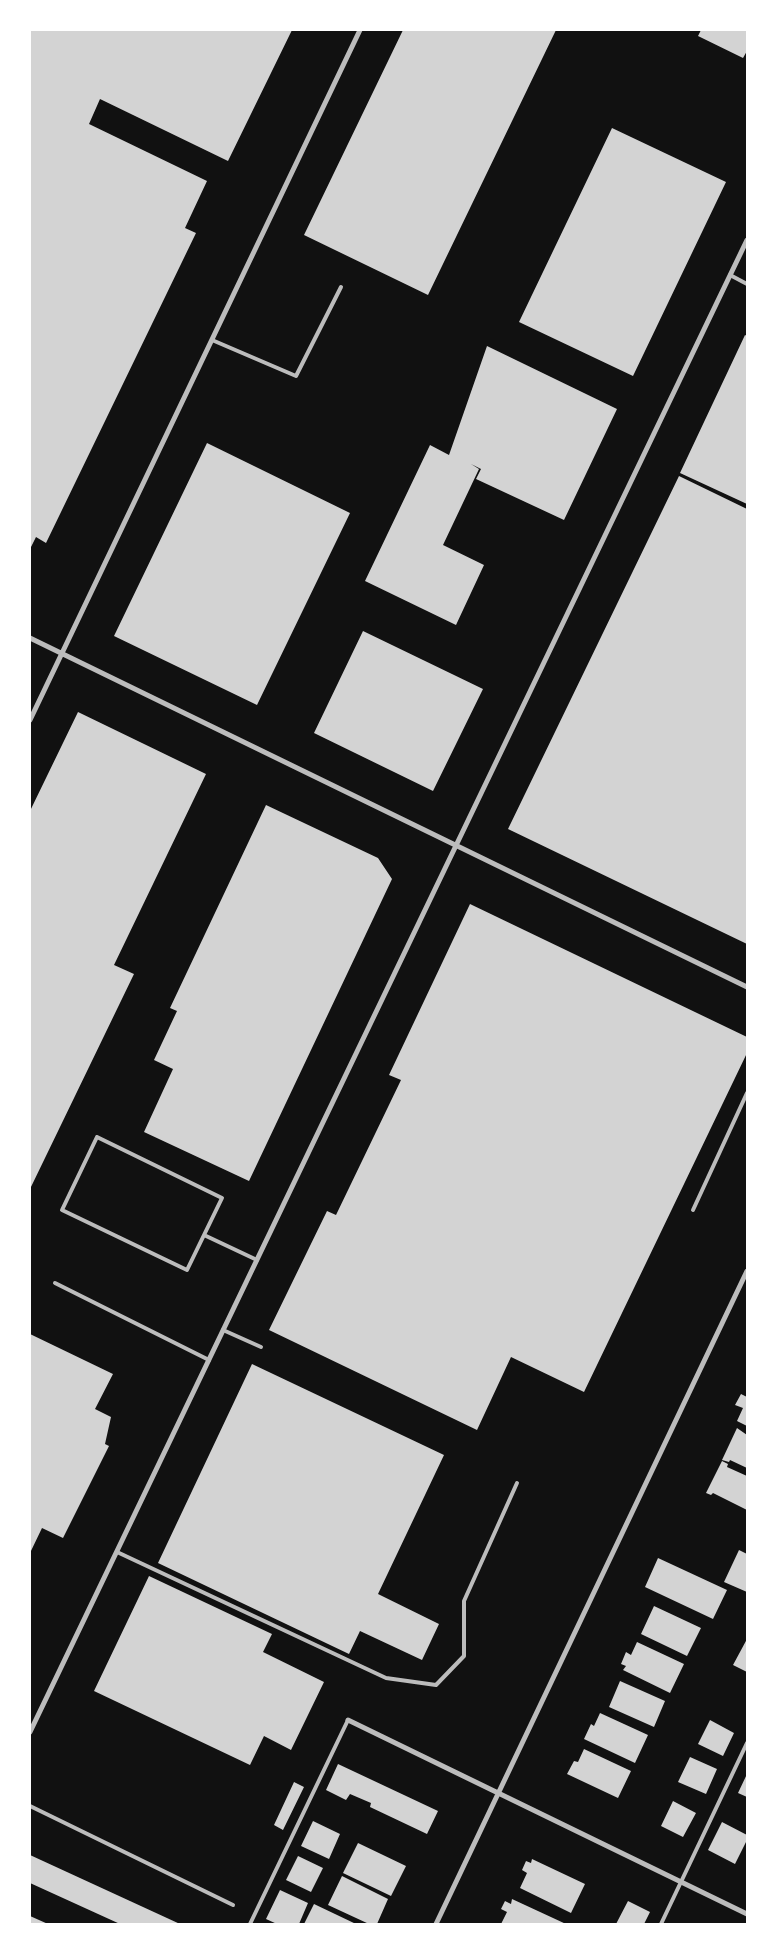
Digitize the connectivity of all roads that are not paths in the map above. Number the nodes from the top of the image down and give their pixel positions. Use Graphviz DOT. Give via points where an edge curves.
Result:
graph roads {
  1 [pos="360,30"];
  2 [pos="747,240"];
  3 [pos="730,275"];
  4 [pos="747,284"];
  5 [pos="341,287"];
  6 [pos="212,340"];
  7 [pos="30,638"];
  8 [pos="62,653"];
  9 [pos="30,720"];
  10 [pos="456,845"];
  11 [pos="747,987"];
  12 [pos="747,1093"];
  13 [pos="693,1210"];
  14 [pos="204,1235"];
  15 [pos="257,1260"];
  16 [pos="747,1271"];
  17 [pos="55,1284"];
  18 [pos="223,1330"];
  19 [pos="261,1347"];
  20 [pos="209,1360"];
  21 [pos="517,1483"];
  22 [pos="116,1552"];
  23 [pos="348,1720"];
  24 [pos="30,1732"];
  25 [pos="747,1743"];
  26 [pos="498,1794"];
  27 [pos="30,1806"];
  28 [pos="681,1881"];
  29 [pos="233,1905"];
  30 [pos="747,1914"];
  31 [pos="250,1924"];
  32 [pos="436,1924"];
  33 [pos="661,1924"];
  1 -- 6 [label="street"];
  2 -- 3 [label="street"];
  3 -- 4 [label="lane"];
  3 -- 10 [label="street"];
  5 -- 6 [label="lane" via="296,376"];
  6 -- 8 [label="street"];
  7 -- 8 [label="street"];
  8 -- 9 [label="street"];
  8 -- 10 [label="street"];
  10 -- 11 [label="street"];
  10 -- 15 [label="street"];
  12 -- 13 [label="lane"];
  14 -- 14 [label="lane" via="222,1198 97,1136 62,1210 187,1270"];
  14 -- 15 [label="lane"];
  15 -- 18 [label="street"];
  16 -- 26 [label="street"];
  17 -- 20 [label="lane"];
  18 -- 19 [label="lane"];
  18 -- 20 [label="street"];
  20 -- 22 [label="street"];
  21 -- 22 [label="lane" via="464,1602 464,1656 436,1685 386,1678"];
  22 -- 24 [label="street"];
  23 -- 26 [label="street"];
  23 -- 31 [label="lane"];
  25 -- 28 [label="lane"];
  26 -- 28 [label="street"];
  26 -- 32 [label="street"];
  27 -- 29 [label="lane"];
  28 -- 30 [label="street"];
  28 -- 33 [label="lane"];
}
